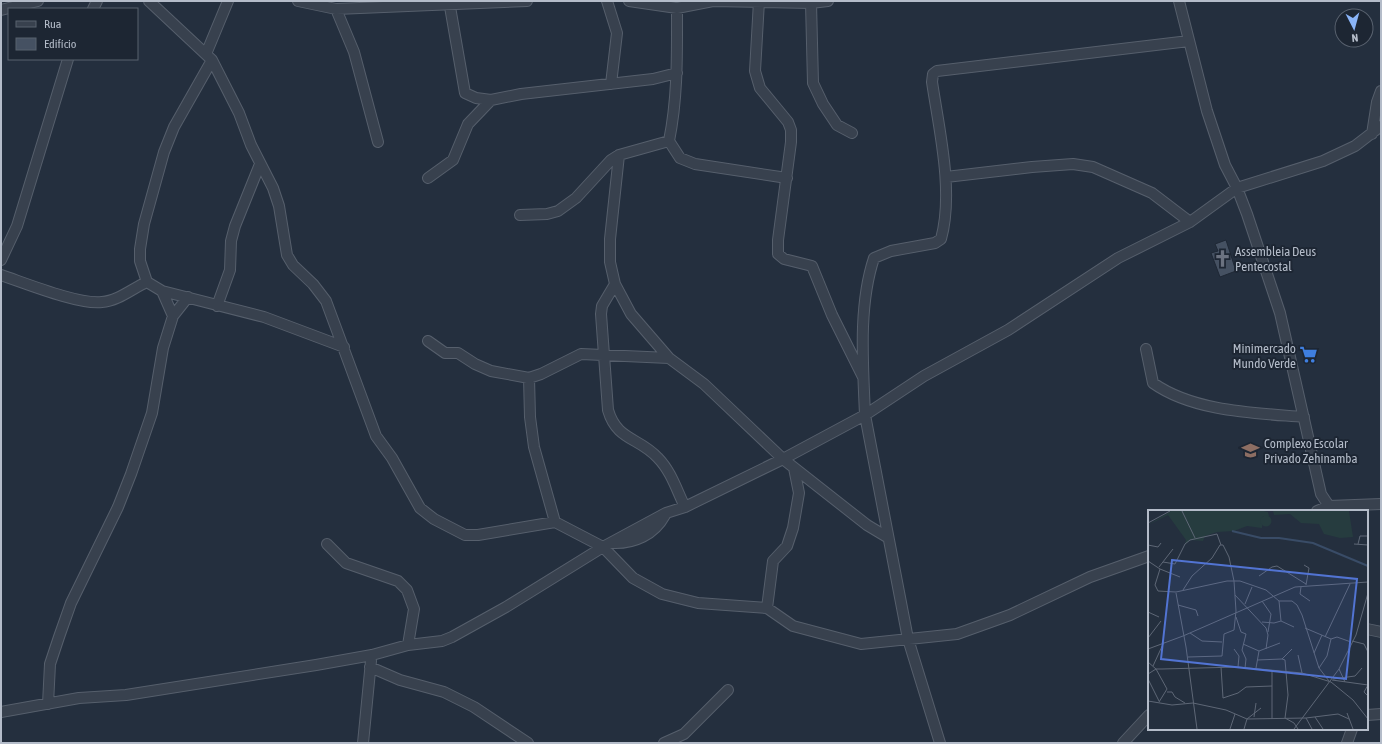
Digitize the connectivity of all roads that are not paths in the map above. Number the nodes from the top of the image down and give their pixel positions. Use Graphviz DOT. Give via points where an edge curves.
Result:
graph roads {
  1 [pos="38,1"];
  2 [pos="149,1"];
  3 [pos="228,1"];
  4 [pos="298,1"];
  5 [pos="527,1"];
  6 [pos="607,1"];
  7 [pos="629,1"];
  8 [pos="712,1"];
  9 [pos="759,1"];
  10 [pos="828,1"];
  11 [pos="1179,1"];
  12 [pos="449,3"];
  13 [pos="811,3"];
  14 [pos="28,4"];
  15 [pos="10,8"];
  16 [pos="677,8"];
  17 [pos="336,9"];
  18 [pos="1189,42"];
  19 [pos="209,57"];
  20 [pos="65,61"];
  21 [pos="676,73"];
  22 [pos="611,84"];
  23 [pos="1381,91"];
  24 [pos="491,100"];
  25 [pos="1381,126"];
  26 [pos="852,134"];
  27 [pos="1372,134"];
  28 [pos="669,141"];
  29 [pos="378,142"];
  30 [pos="619,155"];
  31 [pos="260,164"];
  32 [pos="946,177"];
  33 [pos="428,178"];
  34 [pos="787,178"];
  35 [pos="1237,188"];
  36 [pos="520,215"];
  37 [pos="1190,222"];
  38 [pos="1,260"];
  39 [pos="1,275"];
  40 [pos="147,282"];
  41 [pos="615,284"];
  42 [pos="162,291"];
  43 [pos="188,297"];
  44 [pos="218,306"];
  45 [pos="173,316"];
  46 [pos="428,341"];
  47 [pos="344,347"];
  48 [pos="1146,349"];
  49 [pos="604,355"];
  50 [pos="669,358"];
  51 [pos="529,378"];
  52 [pos="864,379"];
  53 [pos="865,415"];
  54 [pos="1304,417"];
  55 [pos="783,459"];
  56 [pos="794,468"];
  57 [pos="808,478"];
  58 [pos="799,493"];
  59 [pos="1381,504"];
  60 [pos="1329,506"];
  61 [pos="685,507"];
  62 [pos="1319,510"];
  63 [pos="555,522"];
  64 [pos="888,537"];
  65 [pos="327,544"];
  66 [pos="607,545"];
  67 [pos="1148,556"];
  68 [pos="767,608"];
  69 [pos="1368,629"];
  70 [pos="1381,632"];
  71 [pos="908,639"];
  72 [pos="408,645"];
  73 [pos="372,655"];
  74 [pos="370,667"];
  75 [pos="728,690"];
  76 [pos="48,704"];
  77 [pos="1,712"];
  78 [pos="1381,714"];
  79 [pos="1368,715"];
  80 [pos="1148,716"];
  81 [pos="1352,730"];
  82 [pos="363,743"];
  83 [pos="528,743"];
  84 [pos="664,743"];
  85 [pos="940,743"];
  86 [pos="1123,743"];
  87 [pos="1347,743"];
  1 -- 14 [label="street"];
  2 -- 19 [label="street"];
  3 -- 19 [label="street"];
  4 -- 17 [label="street"];
  5 -- 12 [label="street"];
  6 -- 22 [label="street" via="617,34"];
  7 -- 16 [label="street"];
  8 -- 9 [label="street"];
  8 -- 16 [label="street"];
  9 -- 13 [label="street"];
  9 -- 34 [label="street" via="756,71 760,88 785,118 791,130"];
  10 -- 13 [label="street"];
  11 -- 18 [label="street"];
  12 -- 17 [label="street"];
  12 -- 24 [label="street" via="465,93"];
  13 -- 26 [label="street" via="813,83 837,125"];
  14 -- 15 [label="street"];
  16 -- 21 [label="street"];
  17 -- 29 [label="street" via="354,52"];
  18 -- 32 [label="street" via="937,71 933,74 932,82"];
  18 -- 35 [label="street" via="1207,111 1225,165"];
  19 -- 31 [label="street" via="239,113"];
  19 -- 40 [label="street" via="164,152 144,224 140,262"];
  20 -- 38 [label="street" via="18,226"];
  21 -- 22 [label="street"];
  21 -- 28 [label="street"];
  22 -- 24 [label="street"];
  23 -- 27 [label="street"];
  24 -- 33 [label="street" via="468,124 454,160"];
  25 -- 27 [label="street"];
  27 -- 35 [label="street" via="1355,146 1323,161"];
  28 -- 30 [label="street"];
  28 -- 34 [label="street" via="680,158 694,164"];
  30 -- 36 [label="street" via="611,160 576,198 558,211"];
  30 -- 41 [label="street" via="610,239 610,262"];
  31 -- 44 [label="street" via="235,226 231,241 230,270"];
  31 -- 47 [label="street" via="280,206 288,256 326,301"];
  32 -- 37 [label="street" via="1073,164 1093,167 1152,193"];
  32 -- 52 [label="street" via="944,228 941,239 891,251 874,258 864,308"];
  34 -- 52 [label="street" via="778,254 784,259 812,266 832,315"];
  35 -- 37 [label="street"];
  35 -- 54 [label="street" via="1280,313"];
  37 -- 53 [label="street" via="1118,258 1008,330 924,376"];
  39 -- 40 [label="street" via="86,301 102,302 114,299"];
  40 -- 42 [label="street"];
  41 -- 49 [label="street" via="602,306"];
  41 -- 50 [label="street" via="631,314"];
  42 -- 43 [label="street"];
  42 -- 45 [label="street"];
  43 -- 44 [label="street"];
  43 -- 45 [label="street"];
  44 -- 47 [label="street" via="264,317"];
  45 -- 76 [label="street" via="163,348 152,413 118,507 72,604 50,664"];
  46 -- 51 [label="street" via="445,353 458,353 491,371"];
  47 -- 63 [label="street" via="376,436 407,482 420,508 434,519 465,535"];
  48 -- 54 [label="street" via="1153,383 1167,393 1186,400 1241,412"];
  49 -- 50 [label="street"];
  49 -- 51 [label="street" via="581,354"];
  49 -- 61 [label="street" via="608,410 611,419 619,432 658,457"];
  50 -- 55 [label="street" via="704,384"];
  51 -- 63 [label="street" via="534,447"];
  52 -- 53 [label="street"];
  53 -- 55 [label="street"];
  53 -- 64 [label="street"];
  54 -- 60 [label="street" via="1321,494"];
  55 -- 56 [label="street"];
  55 -- 61 [label="street"];
  56 -- 57 [label="street"];
  56 -- 58 [label="street"];
  57 -- 58 [label="street"];
  57 -- 64 [label="street" via="867,525"];
  58 -- 68 [label="street" via="791,537 787,546 773,561"];
  59 -- 60 [label="street"];
  60 -- 62 [label="street"];
  61 -- 66 [label="street" via="666,513 652,531 627,543"];
  63 -- 66 [label="street"];
  64 -- 71 [label="street"];
  65 -- 72 [label="street" via="346,563 398,581 407,590 414,609"];
  66 -- 68 [label="street" via="633,578 662,594 698,603"];
  66 -- 72 [label="street" via="452,637 442,641"];
  67 -- 71 [label="street" via="1090,578 1010,615 957,634"];
  68 -- 71 [label="street" via="793,626 861,644"];
  69 -- 70 [label="street"];
  71 -- 85 [label="street"];
  72 -- 73 [label="street"];
  73 -- 74 [label="street"];
  73 -- 76 [label="street" via="141,692"];
  74 -- 82 [label="street"];
  74 -- 83 [label="street" via="400,680 444,692 474,707"];
  75 -- 84 [label="street" via="684,734"];
  76 -- 77 [label="street"];
  78 -- 79 [label="street"];
  80 -- 86 [label="street"];
  81 -- 87 [label="street"];
}
